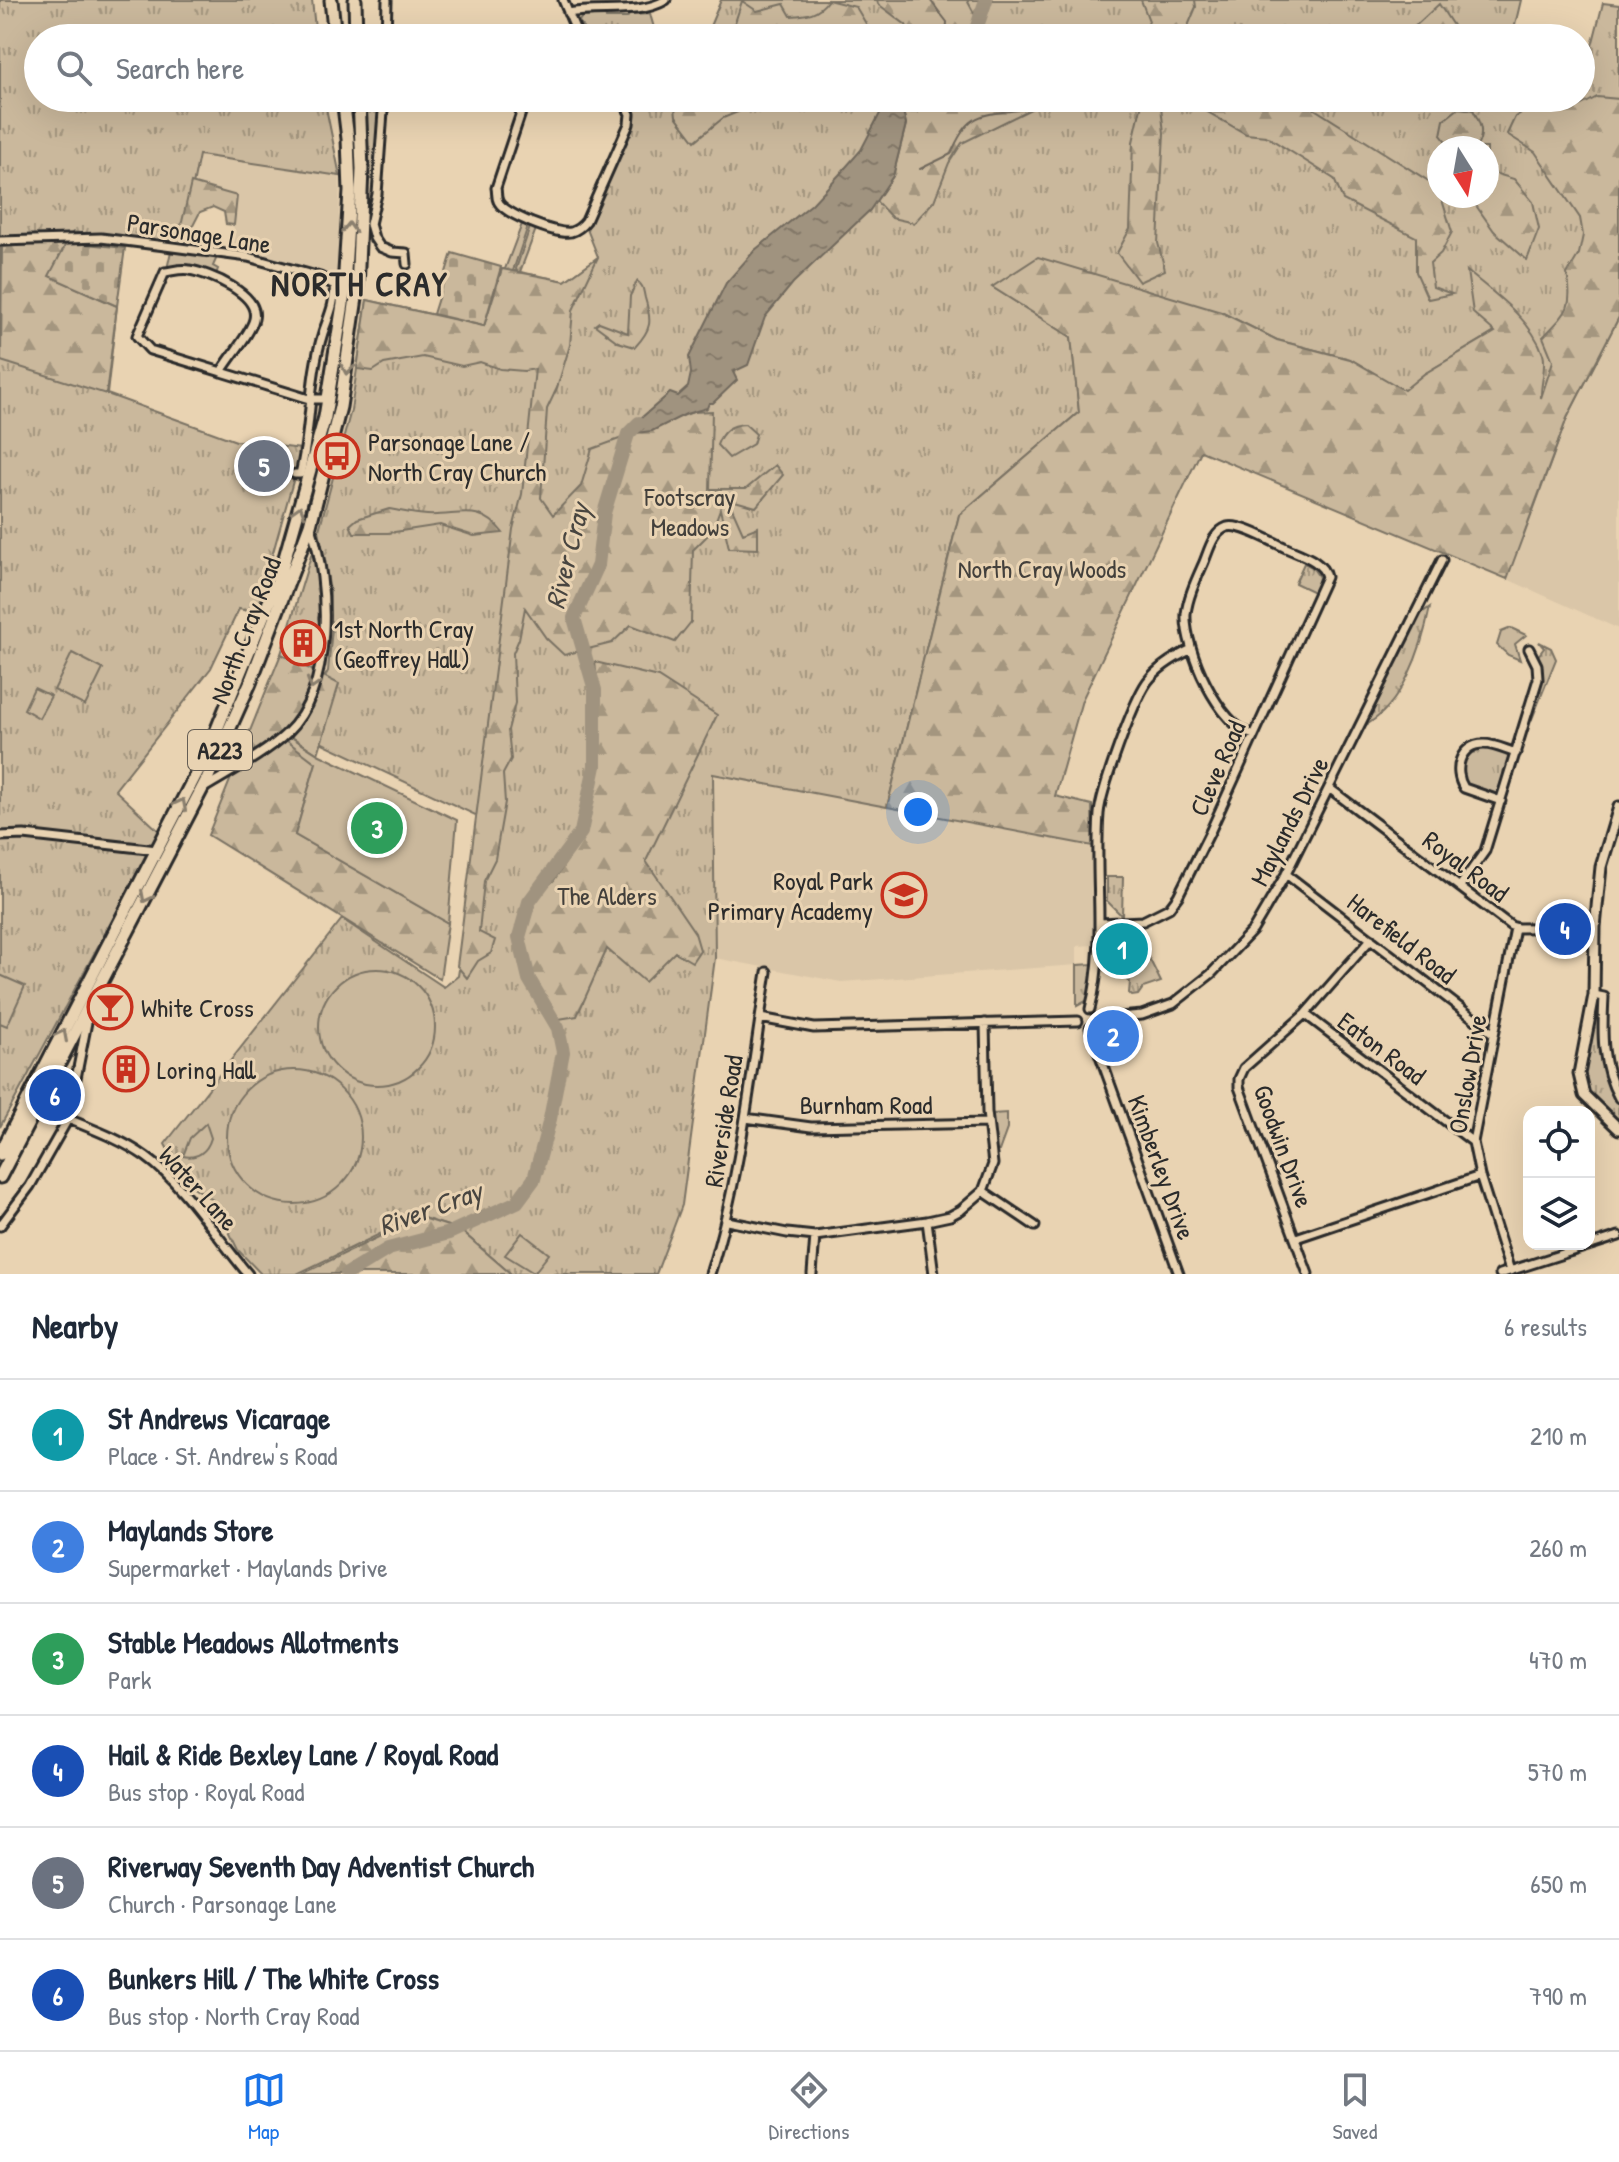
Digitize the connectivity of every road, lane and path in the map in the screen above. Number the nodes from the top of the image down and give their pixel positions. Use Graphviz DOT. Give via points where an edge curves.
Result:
graph roads {
  1 [pos="331,0"];
  2 [pos="355,0"];
  3 [pos="387,0"];
  4 [pos="563,0"];
  5 [pos="666,0"];
  6 [pos="568,13"];
  7 [pos="334,24"];
  8 [pos="356,24"];
  9 [pos="386,24"];
  10 [pos="573,24"];
  11 [pos="345,112"];
  12 [pos="360,112"];
  13 [pos="383,112"];
  14 [pos="521,112"];
  15 [pos="629,112"];
  16 [pos="0,241"];
  17 [pos="407,264"];
  18 [pos="221,372"];
  19 [pos="309,399"];
  20 [pos="329,399"];
  21 [pos="295,474"];
  22 [pos="310,525"];
  23 [pos="1442,560"];
  24 [pos="1529,649"];
  25 [pos="1190,650"];
  26 [pos="1254,735"];
  27 [pos="1516,753"];
  28 [pos="1329,788"];
  29 [pos="202,789"];
  30 [pos="1501,801"];
  31 [pos="1619,807"];
  32 [pos="0,836"];
  33 [pos="1608,842"];
  34 [pos="1619,845"];
  35 [pos="157,850"];
  36 [pos="1286,874"];
  37 [pos="1460,886"];
  38 [pos="1100,923"];
  39 [pos="1595,927"];
  40 [pos="1515,928"];
  41 [pos="1371,939"];
  42 [pos="767,972"];
  43 [pos="1594,995"];
  44 [pos="90,1006"];
  45 [pos="1090,1009"];
  46 [pos="1305,1014"];
  47 [pos="760,1018"];
  48 [pos="1097,1019"];
  49 [pos="1078,1021"];
  50 [pos="985,1023"];
  51 [pos="1090,1028"];
  52 [pos="1494,1034"];
  53 [pos="1619,1098"];
  54 [pos="745,1118"];
  55 [pos="68,1119"];
  56 [pos="988,1123"];
  57 [pos="1619,1129"];
  58 [pos="1473,1142"];
  59 [pos="0,1154"];
  60 [pos="1480,1176"];
  61 [pos="0,1177"];
  62 [pos="983,1191"];
  63 [pos="727,1221"];
  64 [pos="927,1221"];
  65 [pos="0,1226"];
  66 [pos="1035,1226"];
  67 [pos="815,1236"];
  68 [pos="1619,1236"];
  69 [pos="1296,1238"];
  70 [pos="1510,1271"];
  71 [pos="248,1274"];
  72 [pos="710,1274"];
  73 [pos="812,1274"];
  74 [pos="934,1274"];
  75 [pos="1179,1274"];
  76 [pos="1308,1274"];
  77 [pos="1500,1274"];
  1 -- 7 [label="main road"];
  2 -- 8 [label="main road"];
  3 -- 9 [label="street"];
  4 -- 6 [label="street"];
  5 -- 6 [label="street" via="641,8"];
  6 -- 10 [label="street"];
  20 -- 11 [label="main road, North Cray Road / A223, one-way" via="347,268 350,191"];
  12 -- 22 [label="main road, North Cray Road / A223, one-way" via="357,291 340,407"];
  13 -- 17 [label="street" via="370,224 380,247 409,252"];
  14 -- 15 [label="street" via="496,188 498,201 509,213 560,232 581,228 586,221 629,124"];
  16 -- 19 [label="street, Parsonage Lane" via="101,238 248,257 320,277 334,285 335,296"];
  18 -- 18 [label="street" via="254,320 254,306 246,295 204,274 186,269 165,272 137,336 150,350"];
  18 -- 19 [label="street"];
  19 -- 20 [label="street"];
  19 -- 21 [label="street, Parsonage Lane" via="308,441 300,474"];
  35 -- 20 [label="main road, North Cray Road / A223, one-way" via="208,751 280,575"];
  22 -- 29 [label="main road, North Cray Road / A223" via="250,683"];
  22 -- 29 [label="street, one-way" via="320,560 325,627 304,710 287,733"];
  23 -- 28 [label="street, Maylands Drive"];
  24 -- 27 [label="street" via="1539,677"];
  25 -- 26 [label="street" via="1224,714"];
  25 -- 26 [label="street, Cleve Road" via="1188,602 1215,536 1227,527 1249,531 1320,564 1326,577"];
  25 -- 38 [label="street" via="1160,667 1139,694 1104,790 1099,813"];
  26 -- 38 [label="street, Cleve Road" via="1169,908 1143,921"];
  27 -- 30 [label="street"];
  27 -- 30 [label="street" via="1479,744 1465,752 1459,764 1464,788"];
  28 -- 36 [label="street, Maylands Drive"];
  28 -- 37 [label="street, Royal Road"];
  29 -- 44 [label="main road, North Cray Road / A223, one-way"];
  30 -- 37 [label="street" via="1485,851"];
  31 -- 33 [label="street"];
  32 -- 35 [label="street"];
  33 -- 34 [label="street"];
  33 -- 39 [label="street"];
  59 -- 35 [label="main road, North Cray Road / A223, one-way"];
  36 -- 41 [label="street, Harefield Road"];
  36 -- 48 [label="street, Maylands Drive" via="1253,930 1185,996 1162,1010"];
  37 -- 40 [label="street, Royal Road"];
  38 -- 45 [label="street" via="1100,959"];
  39 -- 40 [label="street, Royal Road"];
  39 -- 43 [label="street"];
  40 -- 52 [label="street, Onslow Drive"];
  41 -- 46 [label="street, Goodwin Drive"];
  41 -- 52 [label="street, Harefield Road"];
  42 -- 47 [label="street, Riverside Road"];
  43 -- 53 [label="street" via="1604,997 1603,1049"];
  43 -- 57 [label="street" via="1580,1085 1589,1102"];
  44 -- 55 [label="street"];
  44 -- 61 [label="main road, North Cray Road / A223"];
  45 -- 48 [label="street"];
  45 -- 49 [label="street" via="1079,1014"];
  46 -- 58 [label="street, Eaton Road"];
  46 -- 69 [label="street, Goodwin Drive" via="1244,1068 1239,1083"];
  47 -- 50 [label="street" via="814,1028"];
  47 -- 54 [label="street, Riverside Road"];
  48 -- 51 [label="street"];
  49 -- 50 [label="street"];
  49 -- 51 [label="street"];
  50 -- 56 [label="street"];
  51 -- 75 [label="street, Kimberley Drive"];
  52 -- 58 [label="street, Onslow Drive"];
  54 -- 56 [label="street, Burnham Road" via="811,1127"];
  54 -- 63 [label="street, Riverside Road"];
  55 -- 65 [label="street"];
  55 -- 71 [label="street, Water Lane" via="148,1158"];
  56 -- 62 [label="street" via="993,1164"];
  58 -- 60 [label="street, Onslow Drive"];
  60 -- 69 [label="street"];
  60 -- 70 [label="street, Onslow Drive"];
  62 -- 64 [label="street" via="961,1210"];
  62 -- 66 [label="street"];
  63 -- 67 [label="street"];
  63 -- 72 [label="street, Riverside Road"];
  64 -- 67 [label="street"];
  64 -- 74 [label="street"];
  67 -- 73 [label="street"];
  68 -- 70 [label="street"];
  69 -- 76 [label="street, Goodwin Drive"];
  70 -- 77 [label="street"];
}
